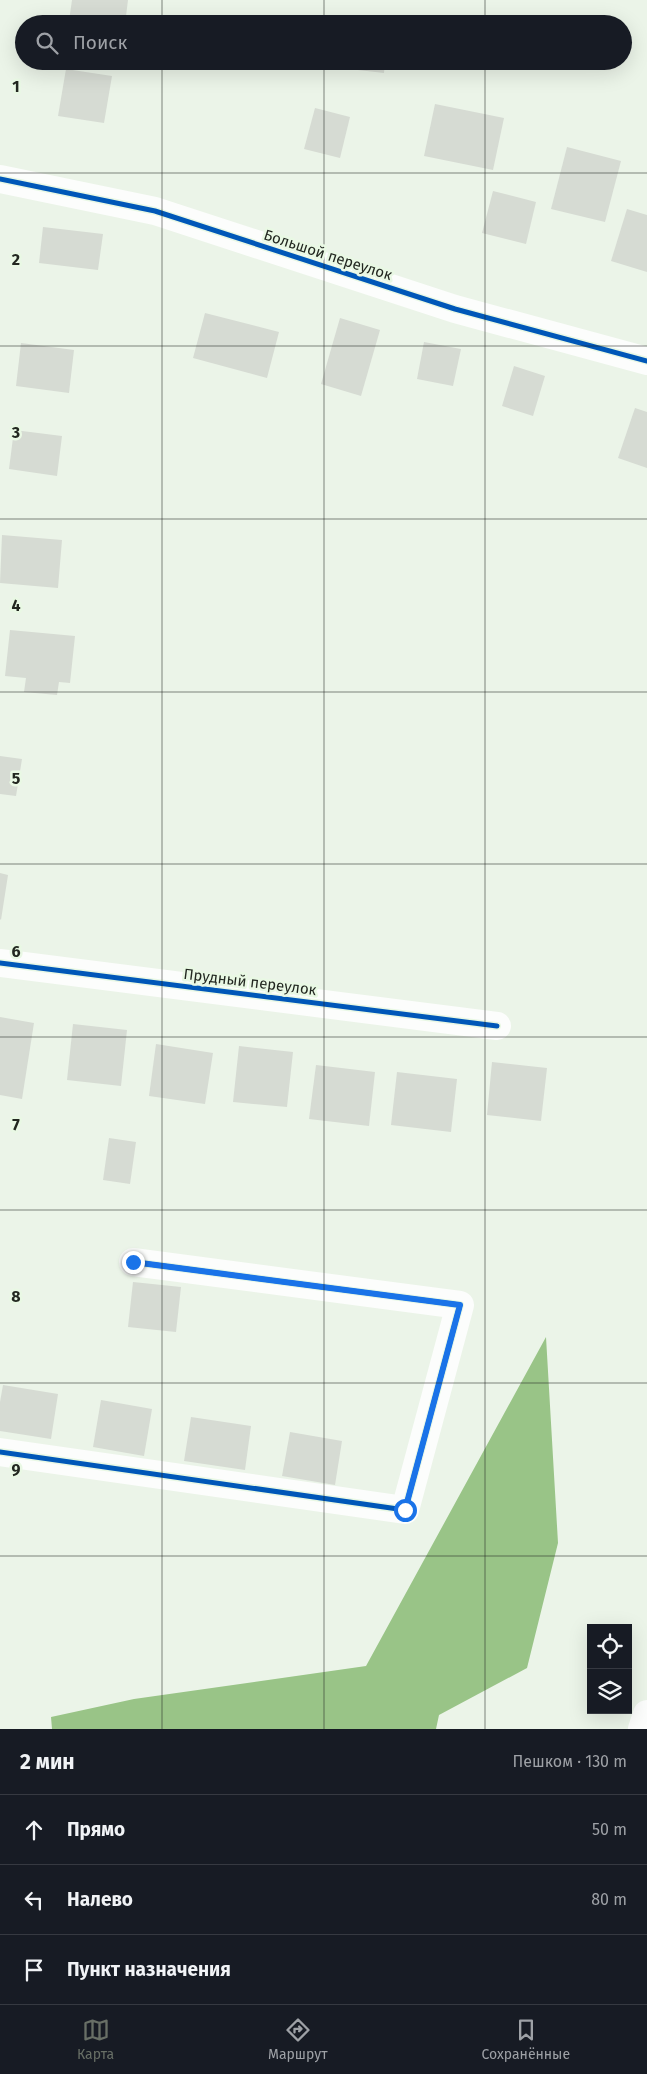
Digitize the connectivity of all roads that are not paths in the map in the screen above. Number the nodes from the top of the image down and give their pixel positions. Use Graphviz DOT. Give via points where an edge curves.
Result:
graph roads {
  1 [pos="0,179"];
  2 [pos="647,361"];
  3 [pos="0,963"];
  4 [pos="497,1026"];
  5 [pos="133,1262"];
  6 [pos="0,1452"];
  7 [pos="647,1714"];
  8 [pos="642,1729"];
  1 -- 2 [label="street, Большой переулок" via="155,211 454,309"];
  3 -- 4 [label="street, Прудный переулок"];
  5 -- 6 [label="street" via="460,1305 405,1510"];
  7 -- 8 [label="street"];
}
